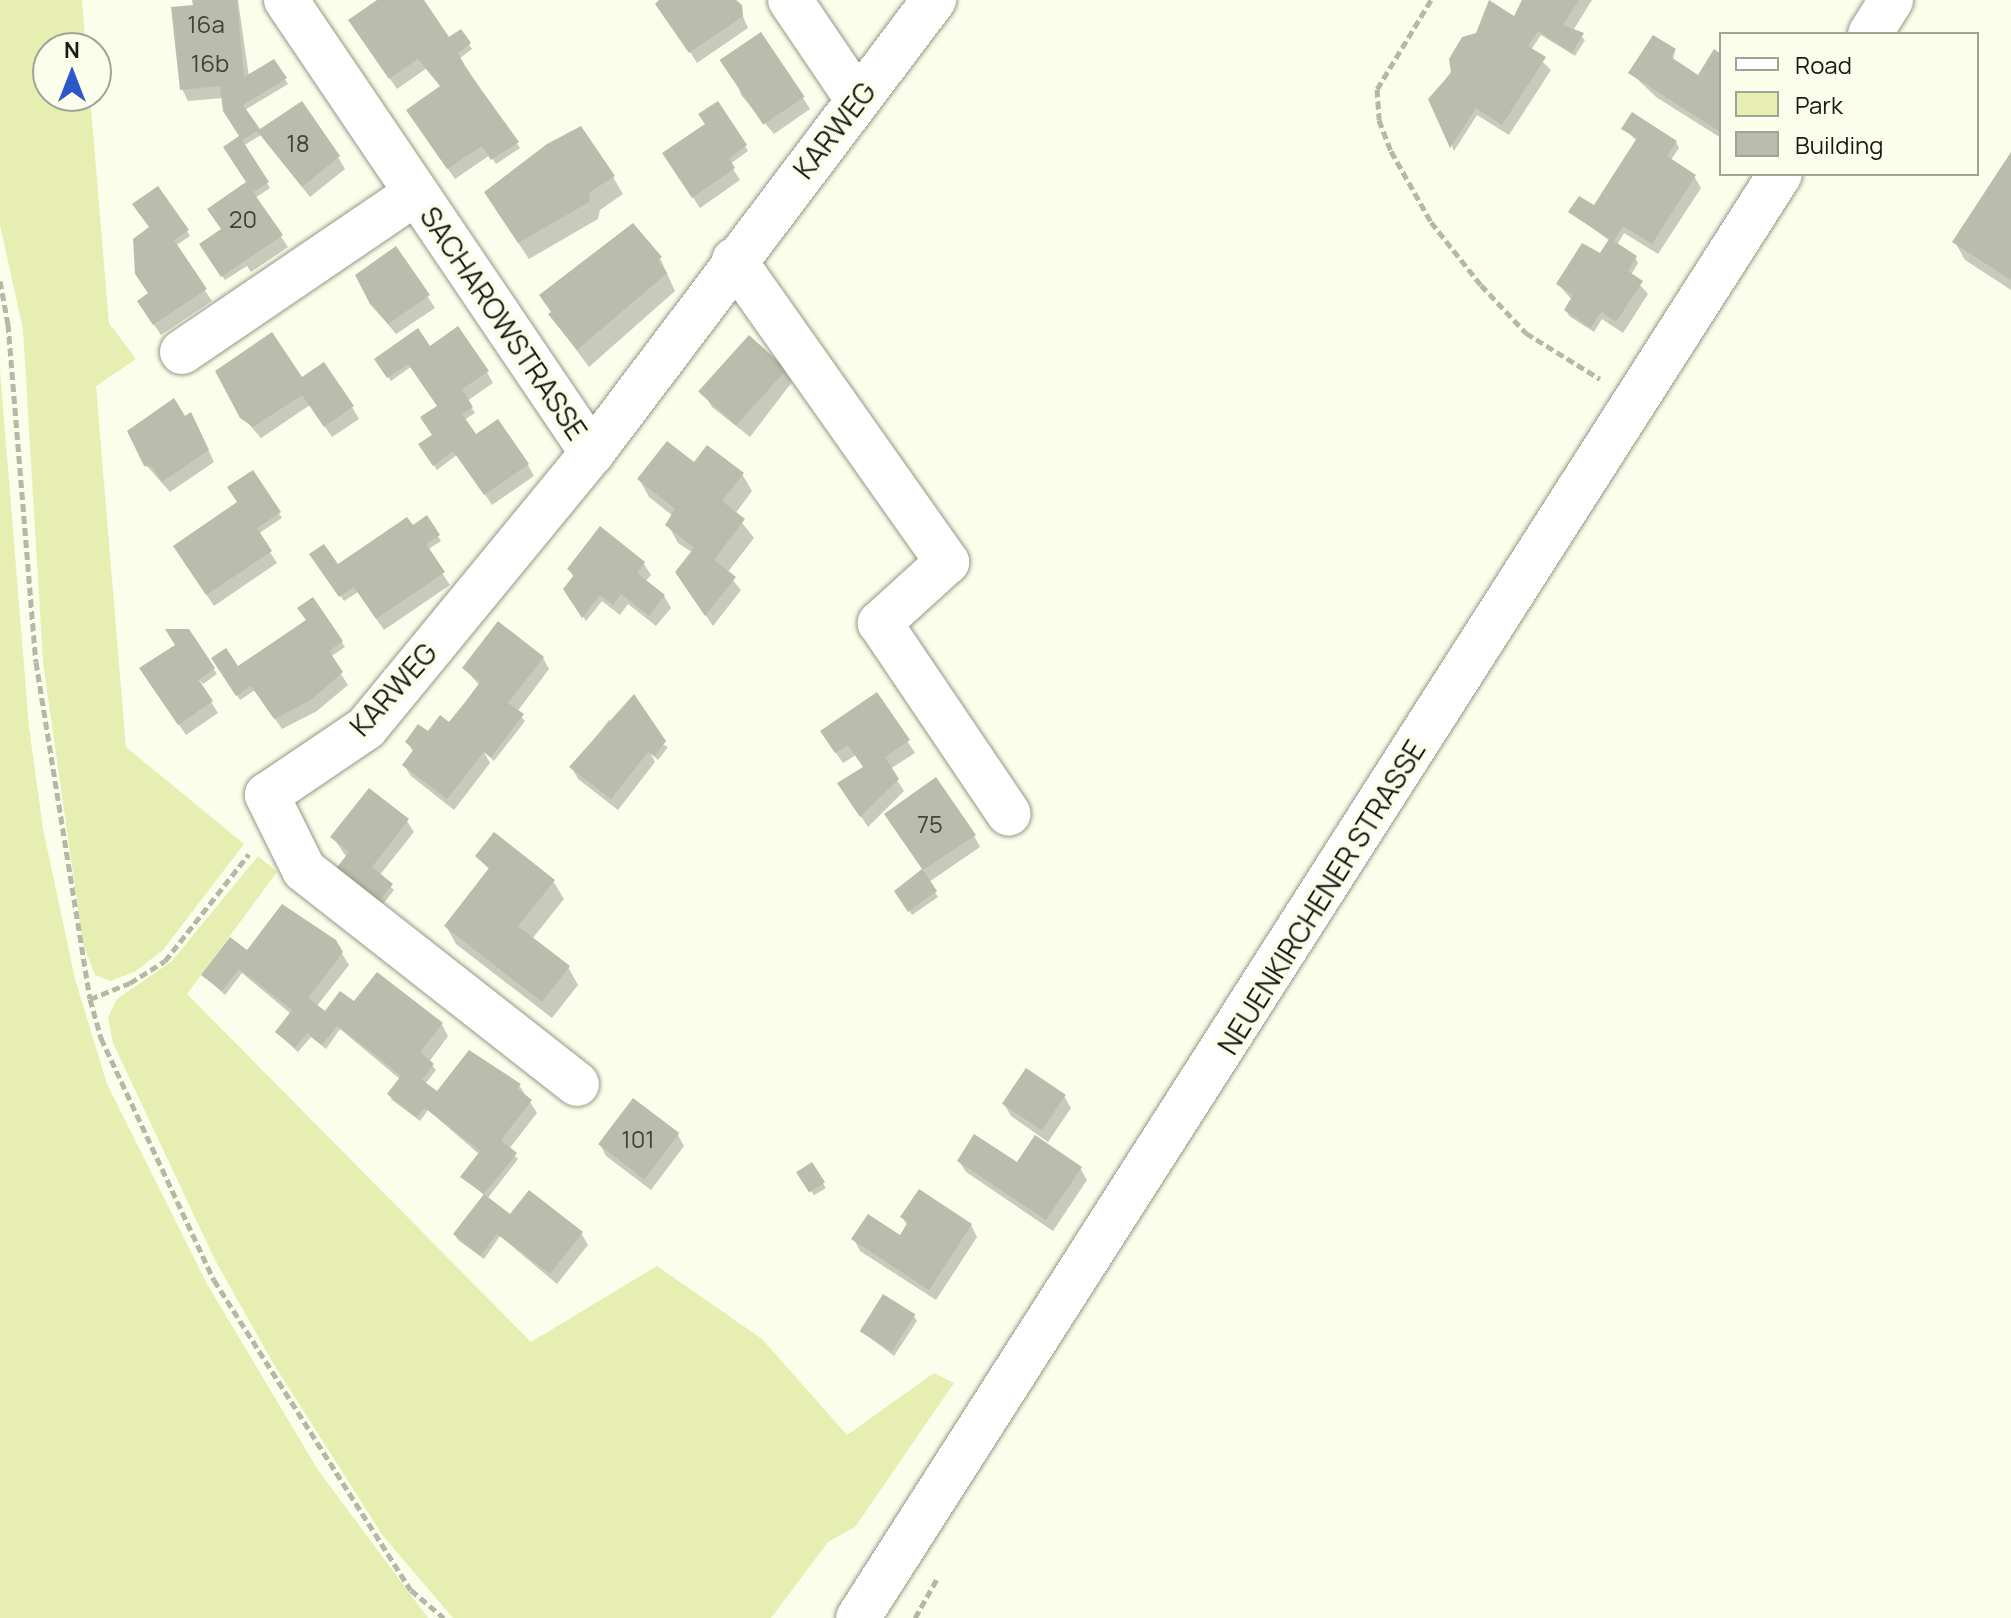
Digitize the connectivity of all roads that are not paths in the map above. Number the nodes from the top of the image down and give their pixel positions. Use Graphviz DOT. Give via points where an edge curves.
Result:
graph roads {
  1 [pos="286,0"];
  2 [pos="790,0"];
  3 [pos="934,0"];
  4 [pos="1891,0"];
  5 [pos="1871,32"];
  6 [pos="857,99"];
  7 [pos="1779,176"];
  8 [pos="416,193"];
  9 [pos="734,260"];
  10 [pos="182,352"];
  11 [pos="592,453"];
  12 [pos="1009,814"];
  13 [pos="577,1084"];
  14 [pos="858,1618"];
  1 -- 8 [label="street, SACHAROWSTRASSE"];
  2 -- 6 [label="street"];
  3 -- 6 [label="street, KARWEG"];
  4 -- 5 [label="street"];
  6 -- 9 [label="street, KARWEG"];
  7 -- 14 [label="street, NEUENKIRCHENER STRASSE"];
  8 -- 10 [label="street, SACHAROWSTRASSE"];
  8 -- 11 [label="street, SACHAROWSTRASSE"];
  9 -- 11 [label="street, KARWEG"];
  9 -- 12 [label="street" via="947,562 880,623"];
  11 -- 13 [label="street, KARWEG" via="366,728 267,795 304,870"];
}
